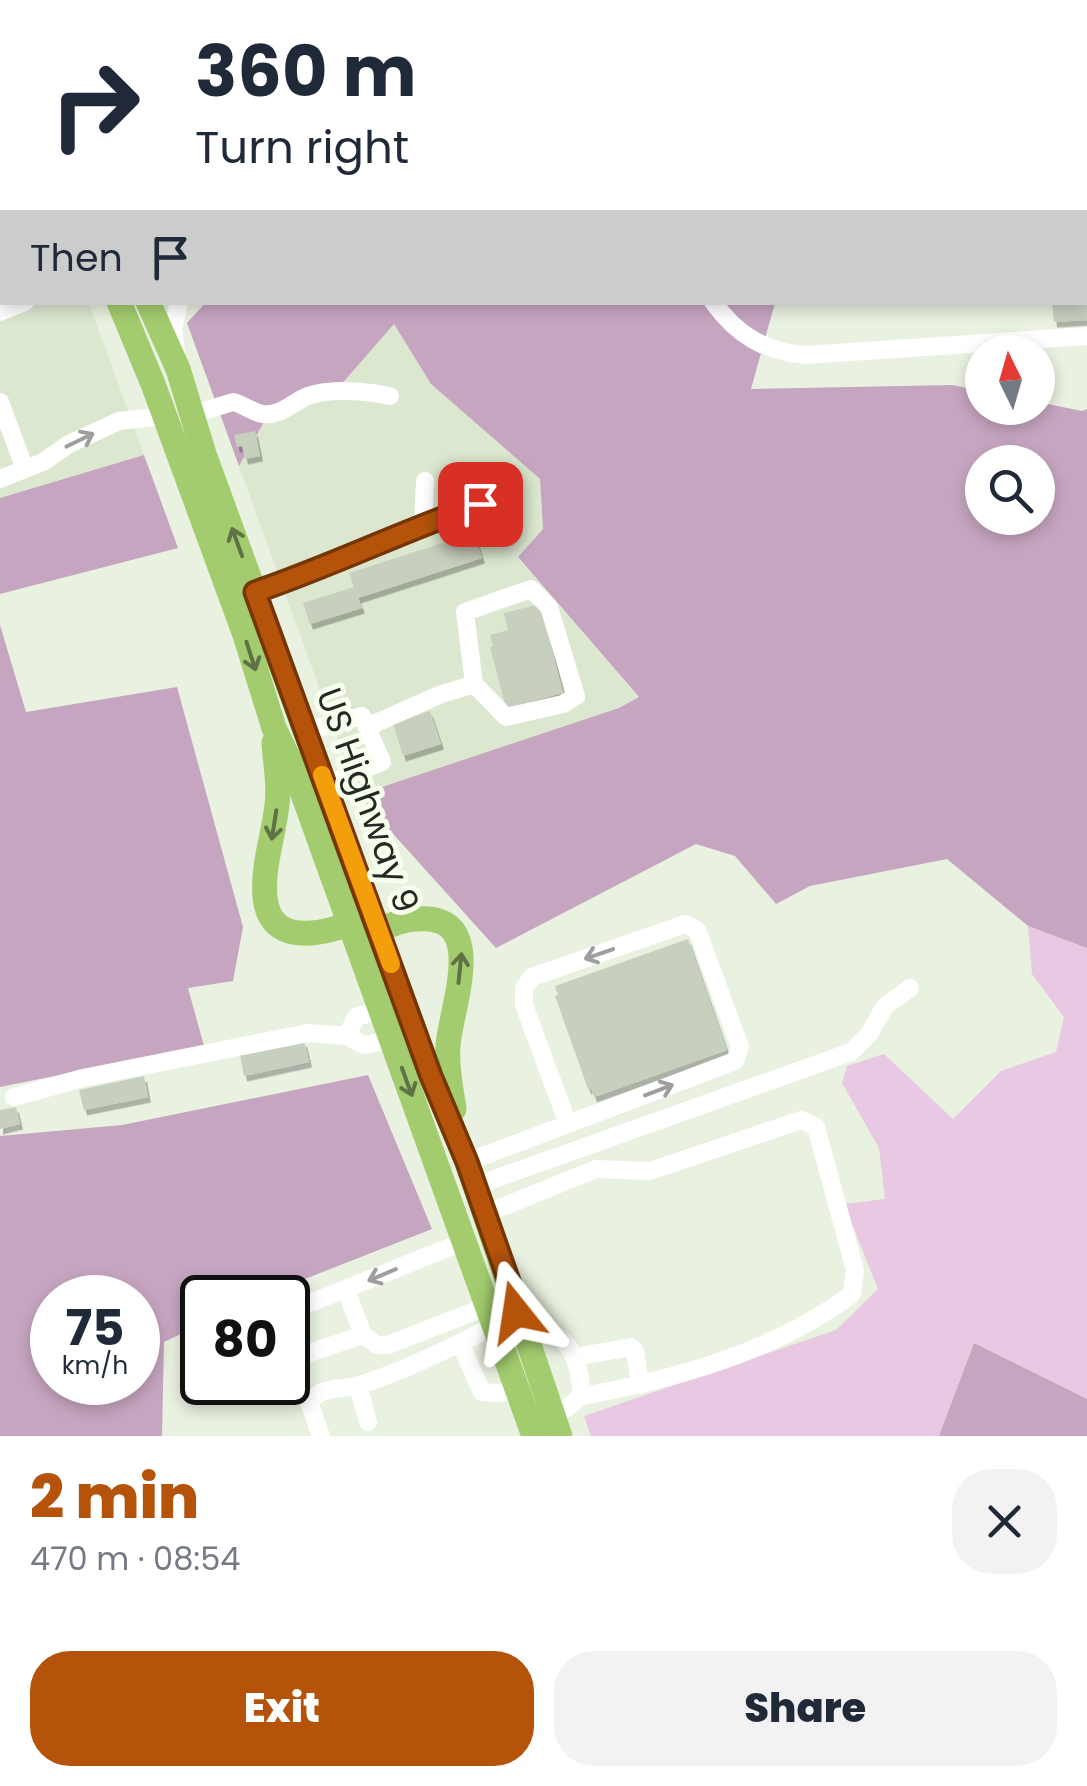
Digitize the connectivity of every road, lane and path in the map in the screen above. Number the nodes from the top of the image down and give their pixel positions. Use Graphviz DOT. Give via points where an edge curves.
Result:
graph roads {
  1 [pos="121,305"];
  2 [pos="149,305"];
  3 [pos="178,305"];
  4 [pos="716,305"];
  5 [pos="1087,336"];
  6 [pos="178,369"];
  7 [pos="390,396"];
  8 [pos="0,402"];
  9 [pos="194,414"];
  10 [pos="165,416"];
  11 [pos="25,469"];
  12 [pos="0,479"];
  13 [pos="424,481"];
  14 [pos="480,504"];
  15 [pos="423,524"];
  16 [pos="255,592"];
  17 [pos="474,684"];
  18 [pos="367,727"];
  19 [pos="274,728"];
  20 [pos="306,731"];
  21 [pos="326,785"];
  22 [pos="368,922"];
  23 [pos="910,988"];
  24 [pos="382,1010"];
  25 [pos="347,1036"];
  26 [pos="392,1040"];
  27 [pos="14,1097"];
  28 [pos="568,1124"];
  29 [pos="456,1134"];
  30 [pos="471,1174"];
  31 [pos="485,1214"];
  32 [pos="465,1241"];
  33 [pos="346,1290"];
  34 [pos="310,1304"];
  35 [pos="501,1318"];
  36 [pos="363,1335"];
  37 [pos="460,1344"];
  38 [pos="310,1353"];
  39 [pos="574,1357"];
  40 [pos="358,1385"];
  41 [pos="640,1385"];
  42 [pos="518,1389"];
  43 [pos="582,1396"];
  44 [pos="368,1422"];
  45 [pos="556,1427"];
  46 [pos="321,1436"];
  47 [pos="534,1436"];
  1 -- 10 [label="highway, US Highway 9"];
  2 -- 6 [label="highway, US Highway 9"];
  3 -- 6 [label="street"];
  4 -- 5 [label="street" via="753,342 806,355"];
  6 -- 9 [label="highway, US Highway 9"];
  7 -- 9 [label="street" via="325,393 270,414 233,402"];
  8 -- 11 [label="street"];
  16 -- 9 [label="highway, US Highway 9, one-way"];
  11 -- 10 [label="street, one-way" via="120,420"];
  10 -- 19 [label="highway, US Highway 9, one-way"];
  11 -- 12 [label="street"];
  13 -- 15 [label="street"];
  14 -- 15 [label="street"];
  15 -- 16 [label="street"];
  16 -- 20 [label="highway, US Highway 9"];
  17 -- 17 [label="street" via="465,612 531,589 549,608 576,696 506,717"];
  17 -- 18 [label="street"];
  18 -- 20 [label="street" via="362,716"];
  18 -- 21 [label="street" via="382,762"];
  19 -- 22 [label="highway, US Highway 9"];
  19 -- 22 [label="highway, one-way" via="278,794 267,908 290,933"];
  20 -- 21 [label="highway, US Highway 9"];
  21 -- 22 [label="highway, US Highway 9"];
  22 -- 24 [label="highway, US Highway 9" via="364,960"];
  22 -- 29 [label="highway, US Highway 9"];
  29 -- 22 [label="highway, one-way" via="448,1045 463,960 459,941 431,920"];
  23 -- 30 [label="street" via="885,1006 851,1052"];
  24 -- 25 [label="street" via="356,1017"];
  24 -- 26 [label="highway, US Highway 9"];
  25 -- 26 [label="street" via="362,1046"];
  25 -- 27 [label="street" via="308,1033"];
  26 -- 32 [label="highway, US Highway 9, one-way"];
  28 -- 28 [label="street, one-way" via="735,1061 740,1046 697,930 685,924 532,977 524,988 524,1005"];
  28 -- 30 [label="street"];
  29 -- 30 [label="highway, US Highway 9"];
  30 -- 31 [label="highway, US Highway 9"];
  31 -- 35 [label="highway, US Highway 9" via="511,1287"];
  31 -- 41 [label="street" via="596,1169 650,1171 801,1120 816,1127 855,1270 852,1294 759,1347"];
  32 -- 33 [label="street, one-way"];
  32 -- 35 [label="highway, US Highway 9"];
  33 -- 34 [label="street"];
  33 -- 36 [label="street"];
  35 -- 36 [label="street" via="388,1346"];
  35 -- 37 [label="street"];
  35 -- 39 [label="street" via="546,1329"];
  35 -- 42 [label="highway, US Highway 9"];
  35 -- 45 [label="highway, US Highway 9"];
  36 -- 38 [label="street"];
  37 -- 40 [label="street"];
  37 -- 42 [label="street" via="482,1392"];
  39 -- 41 [label="street" via="630,1346"];
  39 -- 43 [label="street"];
  40 -- 44 [label="street"];
  40 -- 46 [label="street" via="328,1388 310,1402"];
  41 -- 43 [label="street"];
  42 -- 47 [label="highway, US Highway 9"];
  43 -- 45 [label="street"];
}
